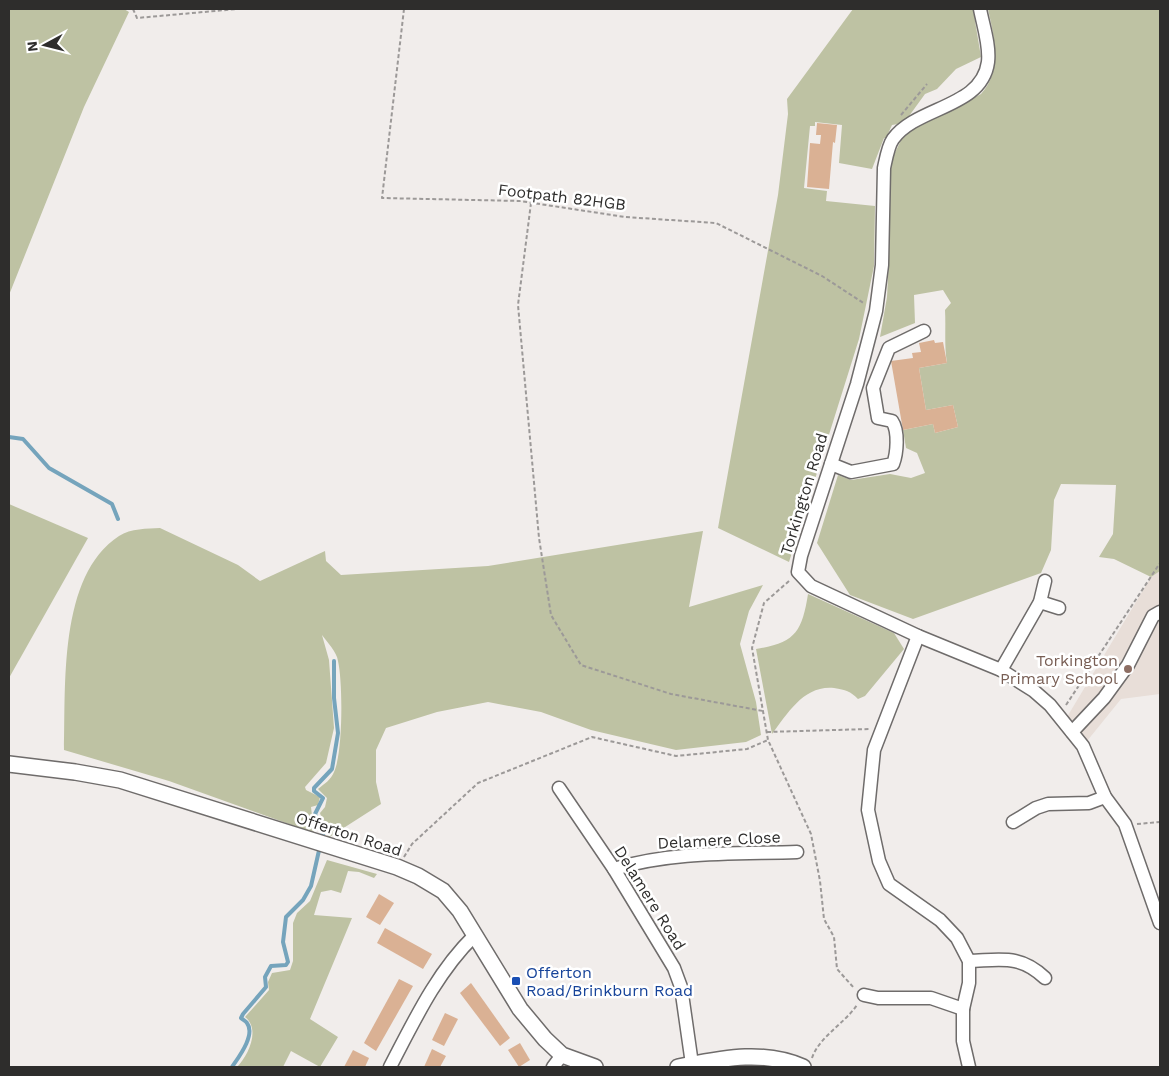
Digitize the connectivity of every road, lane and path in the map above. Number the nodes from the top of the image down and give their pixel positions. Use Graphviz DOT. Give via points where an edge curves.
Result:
graph roads {
  1 [pos="133,9"];
  2 [pos="237,9"];
  3 [pos="404,9"];
  4 [pos="980,9"];
  5 [pos="927,84"];
  6 [pos="898,134"];
  7 [pos="530,203"];
  8 [pos="876,311"];
  9 [pos="924,331"];
  10 [pos="830,464"];
  11 [pos="1160,563"];
  12 [pos="798,572"];
  13 [pos="1045,581"];
  14 [pos="1040,602"];
  15 [pos="1059,608"];
  16 [pos="1160,612"];
  17 [pos="918,636"];
  18 [pos="1001,670"];
  19 [pos="764,711"];
  20 [pos="1059,715"];
  21 [pos="883,728"];
  22 [pos="767,732"];
  23 [pos="1072,732"];
  24 [pos="768,740"];
  25 [pos="16,765"];
  26 [pos="9,772"];
  27 [pos="559,788"];
  28 [pos="1105,797"];
  29 [pos="1013,822"];
  30 [pos="1160,822"];
  31 [pos="1125,824"];
  32 [pos="797,852"];
  33 [pos="397,867"];
  34 [pos="614,869"];
  35 [pos="1160,923"];
  36 [pos="474,936"];
  37 [pos="969,961"];
  38 [pos="1044,978"];
  39 [pos="864,995"];
  40 [pos="963,1009"];
  41 [pos="558,1061"];
  42 [pos="807,1063"];
  43 [pos="685,1066"];
  44 [pos="390,1067"];
  45 [pos="595,1067"];
  46 [pos="969,1067"];
  1 -- 2 [label="path" via="138,18"];
  3 -- 7 [label="path, Footpath 82HGB" via="382,198"];
  4 -- 6 [label="street" via="988,61 983,78 974,90"];
  5 -- 6 [label="path" via="903,112"];
  6 -- 8 [label="street, Torkington Road" via="884,168 882,264"];
  7 -- 8 [label="path, Footpath 82HGB" via="625,217 716,223 822,276"];
  7 -- 19 [label="path" via="518,305 539,538 551,615 581,665 671,694"];
  8 -- 10 [label="street, Torkington Road" via="857,384"];
  9 -- 10 [label="street" via="889,348 873,386 878,418 892,421 895,427 893,464 851,472"];
  10 -- 12 [label="street, Torkington Road"];
  11 -- 20 [label="path"];
  12 -- 17 [label="street, Torkington Road" via="811,586"];
  12 -- 19 [label="path" via="764,602 752,648"];
  13 -- 14 [label="street"];
  14 -- 15 [label="street"];
  14 -- 18 [label="street"];
  16 -- 23 [label="street" via="1153,616 1128,665 1104,698"];
  17 -- 18 [label="street, Torkington Road"];
  17 -- 21 [label="street"];
  18 -- 20 [label="street, Torkington Road" via="1034,691"];
  19 -- 22 [label="path"];
  20 -- 23 [label="street, Torkington Road"];
  21 -- 22 [label="path"];
  21 -- 37 [label="street" via="874,750 868,810 879,861 889,884 940,920 957,938"];
  22 -- 24 [label="path"];
  23 -- 28 [label="street, Torkington Road" via="1087,754"];
  24 -- 33 [label="path" via="747,749 676,756 592,737 478,783 412,844"];
  24 -- 39 [label="path" via="811,834 824,919 834,937 837,969 848,984"];
  25 -- 26 [label="street"];
  25 -- 33 [label="main road, Offerton Road" via="120,780"];
  27 -- 34 [label="street, Delamere Road"];
  28 -- 29 [label="street" via="1089,802 1048,804"];
  28 -- 31 [label="street, Torkington Road"];
  30 -- 31 [label="path"];
  31 -- 35 [label="street, Torkington Road"];
  32 -- 34 [label="street, Delamere Close" via="660,859"];
  33 -- 36 [label="main road, Offerton Road" via="443,891 460,911"];
  34 -- 43 [label="street, Delamere Road" via="674,968 681,987"];
  36 -- 41 [label="main road, Offerton Road" via="520,1009"];
  36 -- 44 [label="street" via="456,953 438,979"];
  37 -- 38 [label="street" via="1011,959 1032,966"];
  37 -- 40 [label="street" via="969,983"];
  39 -- 40 [label="street" via="931,998"];
  39 -- 42 [label="path" via="848,1018 815,1050"];
  40 -- 46 [label="street" via="963,1041"];
  41 -- 45 [label="main road, Offerton Road"];
  42 -- 43 [label="main road" via="750,1056"];
}
